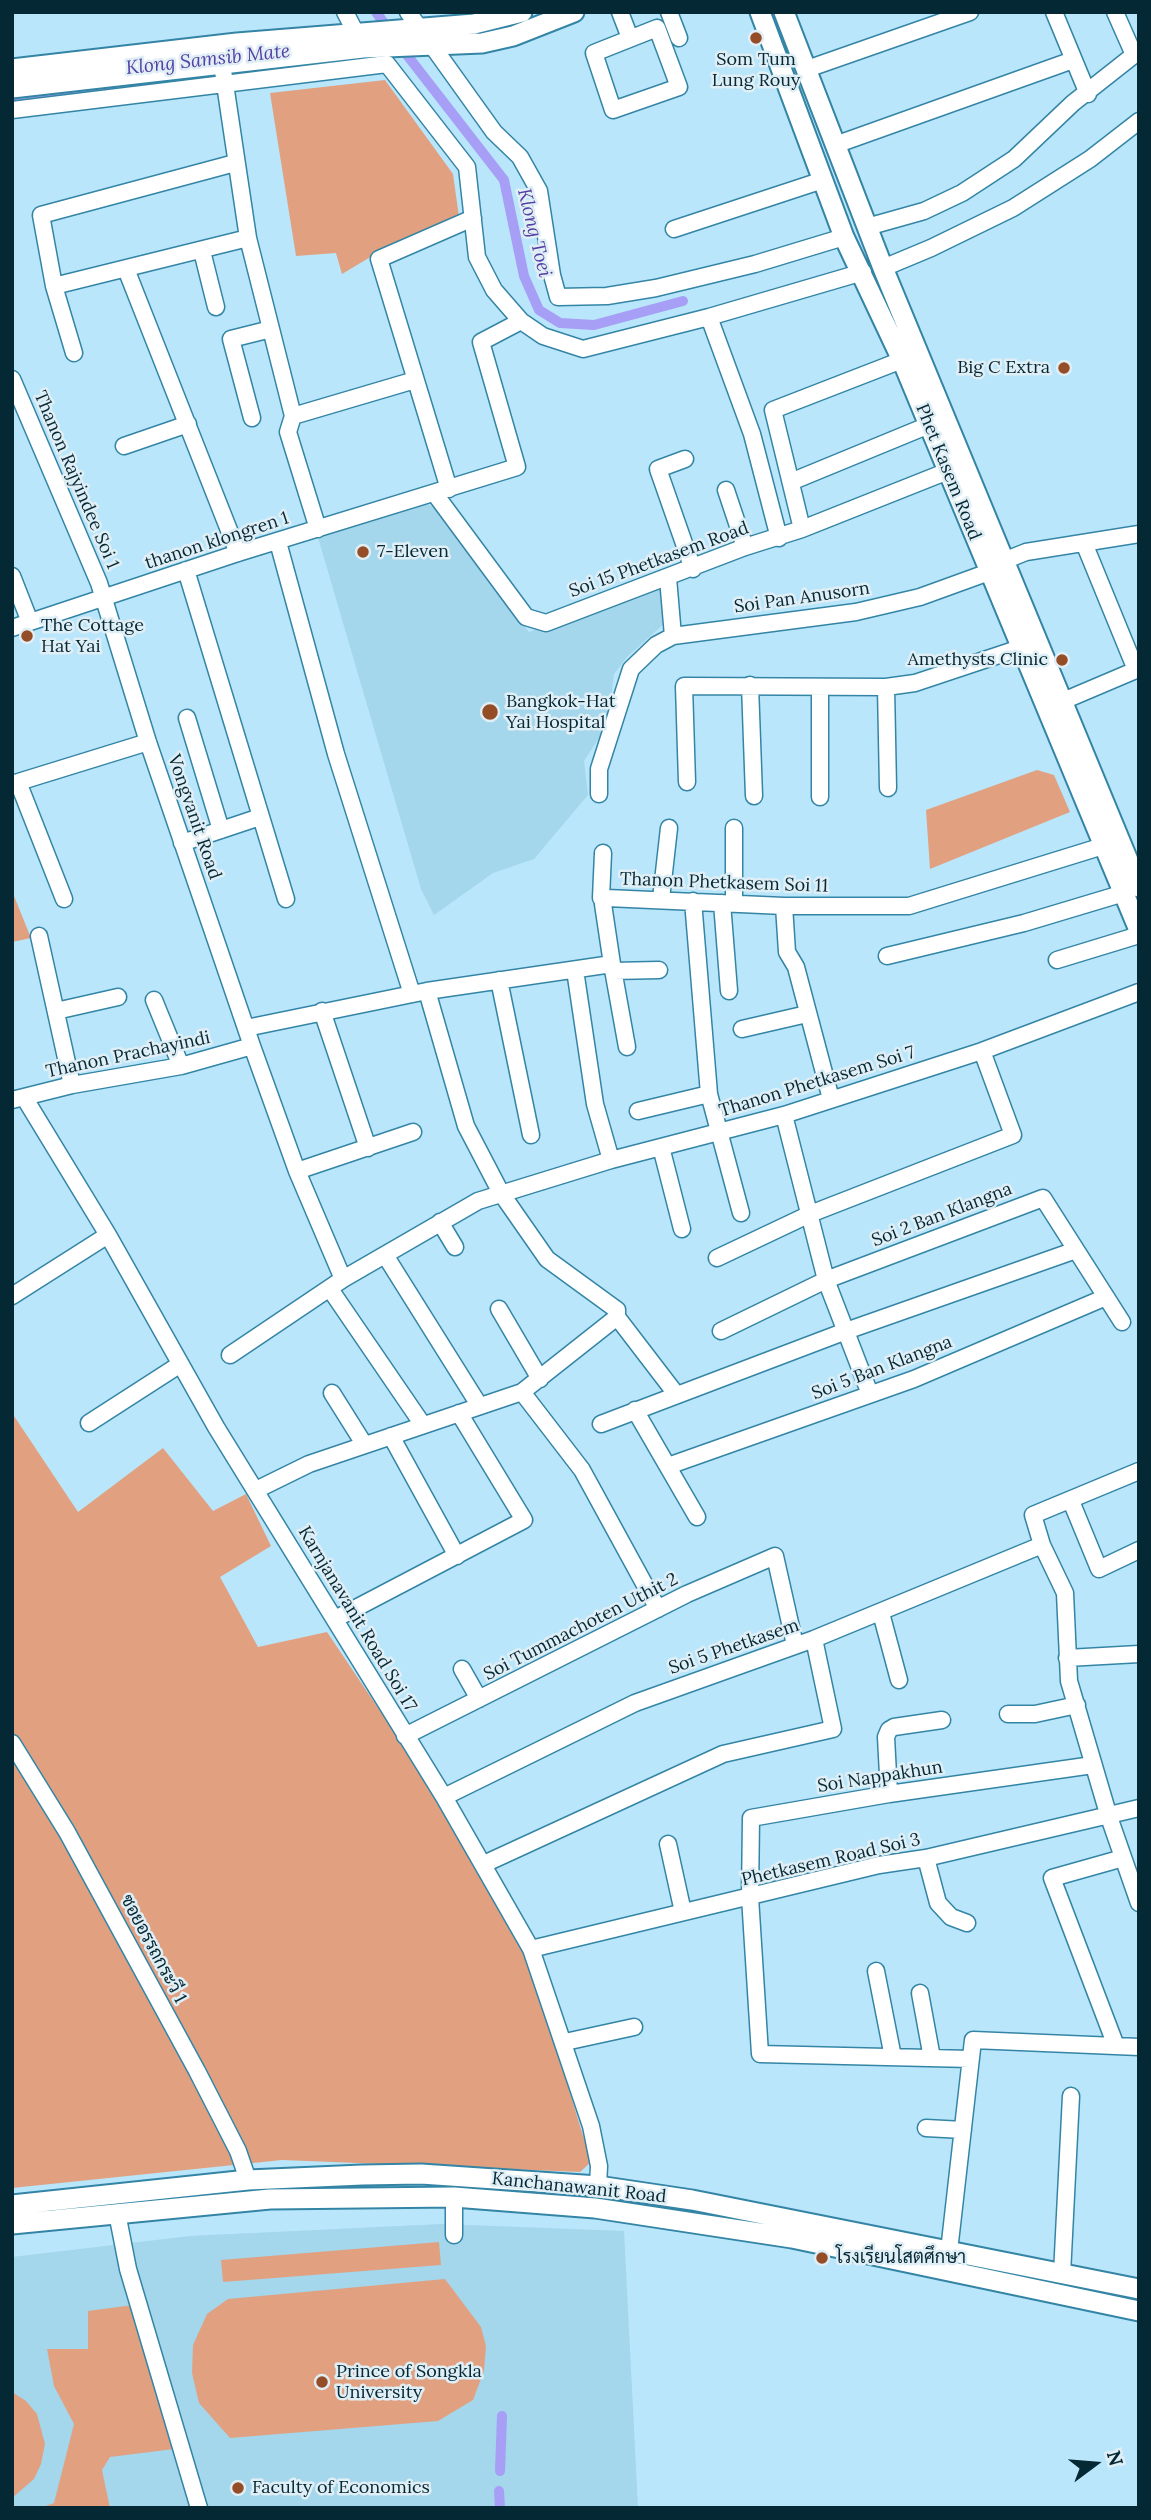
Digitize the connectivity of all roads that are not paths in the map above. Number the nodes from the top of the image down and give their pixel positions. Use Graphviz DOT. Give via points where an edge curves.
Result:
graph roads {
  1 [pos="345,12"];
  2 [pos="408,12"];
  3 [pos="574,12"];
  4 [pos="620,12"];
  5 [pos="669,12"];
  6 [pos="761,12"];
  7 [pos="784,12"];
  8 [pos="970,12"];
  9 [pos="1054,12"];
  10 [pos="1115,12"];
  11 [pos="514,14"];
  12 [pos="422,29"];
  13 [pos="630,38"];
  14 [pos="679,38"];
  15 [pos="360,40"];
  16 [pos="434,47"];
  17 [pos="1136,53"];
  18 [pos="1073,60"];
  19 [pos="222,64"];
  20 [pos="12,69"];
  21 [pos="807,69"];
  22 [pos="226,85"];
  23 [pos="12,88"];
  24 [pos="1088,94"];
  25 [pos="12,110"];
  26 [pos="1139,121"];
  27 [pos="835,145"];
  28 [pos="235,163"];
  29 [pos="823,180"];
  30 [pos="473,218"];
  31 [pos="867,227"];
  32 [pos="674,229"];
  33 [pos="844,237"];
  34 [pos="248,238"];
  35 [pos="202,251"];
  36 [pos="883,268"];
  37 [pos="126,269"];
  38 [pos="863,272"];
  39 [pos="54,286"];
  40 [pos="216,307"];
  41 [pos="709,317"];
  42 [pos="521,321"];
  43 [pos="271,329"];
  44 [pos="74,353"];
  45 [pos="902,360"];
  46 [pos="12,379"];
  47 [pos="415,380"];
  48 [pos="293,416"];
  49 [pos="252,418"];
  50 [pos="188,424"];
  51 [pos="929,425"];
  52 [pos="124,446"];
  53 [pos="685,459"];
  54 [pos="948,471"];
  55 [pos="793,481"];
  56 [pos="726,490"];
  57 [pos="442,491"];
  58 [pos="318,529"];
  59 [pos="802,529"];
  60 [pos="1139,534"];
  61 [pos="779,538"];
  62 [pos="278,542"];
  63 [pos="1084,543"];
  64 [pos="745,547"];
  65 [pos="238,553"];
  66 [pos="1006,560"];
  67 [pos="693,569"];
  68 [pos="187,570"];
  69 [pos="989,572"];
  70 [pos="12,576"];
  71 [pos="668,578"];
  72 [pos="102,598"];
  73 [pos="30,622"];
  74 [pos="12,628"];
  75 [pos="673,636"];
  76 [pos="1020,648"];
  77 [pos="750,685"];
  78 [pos="820,687"];
  79 [pos="886,687"];
  80 [pos="1063,701"];
  81 [pos="187,718"];
  82 [pos="148,742"];
  83 [pos="687,782"];
  84 [pos="15,783"];
  85 [pos="888,788"];
  86 [pos="600,794"];
  87 [pos="754,796"];
  88 [pos="820,797"];
  89 [pos="260,817"];
  90 [pos="669,828"];
  91 [pos="734,828"];
  92 [pos="221,830"];
  93 [pos="182,843"];
  94 [pos="1103,846"];
  95 [pos="603,853"];
  96 [pos="1131,890"];
  97 [pos="601,898"];
  98 [pos="64,899"];
  99 [pos="286,899"];
  100 [pos="661,899"];
  101 [pos="693,901"];
  102 [pos="728,903"];
  103 [pos="784,906"];
  104 [pos="1139,932"];
  105 [pos="39,936"];
  106 [pos="887,956"];
  107 [pos="1057,960"];
  108 [pos="612,967"];
  109 [pos="575,970"];
  110 [pos="659,970"];
  111 [pos="499,980"];
  112 [pos="729,991"];
  113 [pos="1139,992"];
  114 [pos="419,993"];
  115 [pos="118,998"];
  116 [pos="154,1000"];
  117 [pos="56,1011"];
  118 [pos="322,1011"];
  119 [pos="807,1014"];
  120 [pos="246,1028"];
  121 [pos="742,1029"];
  122 [pos="252,1046"];
  123 [pos="627,1047"];
  124 [pos="982,1051"];
  125 [pos="181,1066"];
  126 [pos="72,1085"];
  127 [pos="709,1094"];
  128 [pos="18,1099"];
  129 [pos="831,1099"];
  130 [pos="638,1111"];
  131 [pos="784,1115"];
  132 [pos="413,1132"];
  133 [pos="717,1132"];
  134 [pos="531,1135"];
  135 [pos="661,1147"];
  136 [pos="368,1148"];
  137 [pos="611,1160"];
  138 [pos="297,1171"];
  139 [pos="501,1193"];
  140 [pos="741,1213"];
  141 [pos="810,1214"];
  142 [pos="440,1222"];
  143 [pos="682,1229"];
  144 [pos="108,1235"];
  145 [pos="455,1247"];
  146 [pos="1076,1250"];
  147 [pos="385,1255"];
  148 [pos="718,1258"];
  149 [pos="826,1280"];
  150 [pos="336,1284"];
  151 [pos="12,1296"];
  152 [pos="1106,1297"];
  153 [pos="499,1309"];
  154 [pos="617,1317"];
  155 [pos="1122,1322"];
  156 [pos="721,1331"];
  157 [pos="846,1331"];
  158 [pos="230,1355"];
  159 [pos="180,1365"];
  160 [pos="540,1379"];
  161 [pos="523,1392"];
  162 [pos="332,1393"];
  163 [pos="676,1394"];
  164 [pos="870,1394"];
  165 [pos="480,1405"];
  166 [pos="635,1410"];
  167 [pos="459,1413"];
  168 [pos="89,1423"];
  169 [pos="601,1424"];
  170 [pos="423,1425"];
  171 [pos="391,1436"];
  172 [pos="364,1444"];
  173 [pos="667,1466"];
  174 [pos="1139,1471"];
  175 [pos="256,1489"];
  176 [pos="1071,1501"];
  177 [pos="697,1517"];
  178 [pos="1042,1545"];
  179 [pos="1139,1550"];
  180 [pos="457,1556"];
  181 [pos="658,1609"];
  182 [pos="881,1613"];
  183 [pos="335,1619"];
  184 [pos="814,1639"];
  185 [pos="795,1645"];
  186 [pos="1139,1654"];
  187 [pos="1067,1658"];
  188 [pos="463,1669"];
  189 [pos="900,1680"];
  190 [pos="479,1699"];
  191 [pos="1077,1705"];
  192 [pos="1009,1714"];
  193 [pos="942,1720"];
  194 [pos="405,1736"];
  195 [pos="12,1743"];
  196 [pos="1093,1765"];
  197 [pos="889,1794"];
  198 [pos="444,1797"];
  199 [pos="1139,1808"];
  200 [pos="1109,1817"];
  201 [pos="668,1844"];
  202 [pos="926,1858"];
  203 [pos="1123,1858"];
  204 [pos="484,1864"];
  205 [pos="1137,1892"];
  206 [pos="750,1897"];
  207 [pos="683,1912"];
  208 [pos="967,1923"];
  209 [pos="531,1949"];
  210 [pos="876,1971"];
  211 [pos="920,1993"];
  212 [pos="634,2027"];
  213 [pos="565,2042"];
  214 [pos="1116,2046"];
  215 [pos="1139,2047"];
  216 [pos="893,2057"];
  217 [pos="932,2058"];
  218 [pos="971,2059"];
  219 [pos="1071,2096"];
  220 [pos="926,2127"];
  221 [pos="963,2130"];
  222 [pos="247,2180"];
  223 [pos="598,2186"];
  224 [pos="454,2197"];
  225 [pos="116,2204"];
  226 [pos="12,2205"];
  227 [pos="12,2224"];
  228 [pos="793,2229"];
  229 [pos="454,2235"];
  230 [pos="949,2251"];
  231 [pos="1062,2274"];
  232 [pos="1139,2289"];
  233 [pos="1139,2311"];
  234 [pos="199,2508"];
  1 -- 15 [label="street"];
  2 -- 12 [label="street"];
  3 -- 16 [label="main road" via="503,38"];
  4 -- 13 [label="street"];
  5 -- 14 [label="street"];
  6 -- 29 [label="main road, Phet Kasem Road"];
  7 -- 21 [label="main road, Phet Kasem Road"];
  8 -- 21 [label="street"];
  9 -- 18 [label="street"];
  10 -- 17 [label="street"];
  11 -- 12 [label="main road"];
  12 -- 15 [label="main road"];
  12 -- 16 [label="street"];
  13 -- 13 [label="street" via="657,28 679,87 613,110 594,53"];
  15 -- 16 [label="main road"];
  15 -- 19 [label="main road"];
  15 -- 20 [label="main road"];
  16 -- 33 [label="street" via="494,132 520,157 539,191 558,297 656,288"];
  17 -- 24 [label="street"];
  18 -- 24 [label="street"];
  18 -- 27 [label="street"];
  19 -- 22 [label="street"];
  19 -- 23 [label="main road"];
  21 -- 27 [label="main road, Phet Kasem Road"];
  22 -- 25 [label="street"];
  22 -- 28 [label="street"];
  22 -- 30 [label="street" via="387,64 467,167"];
  24 -- 31 [label="street" via="1014,159 962,193 924,211"];
  26 -- 36 [label="street" via="1013,208"];
  27 -- 31 [label="main road, Phet Kasem Road"];
  28 -- 34 [label="street"];
  28 -- 39 [label="street" via="41,215"];
  29 -- 32 [label="street"];
  29 -- 33 [label="main road, Phet Kasem Road"];
  30 -- 42 [label="street" via="477,257 494,290"];
  30 -- 47 [label="street, Soi 15 Phetkasem Road" via="379,259"];
  31 -- 36 [label="main road, Phet Kasem Road"];
  33 -- 38 [label="main road, Phet Kasem Road"];
  34 -- 35 [label="street"];
  34 -- 43 [label="street"];
  35 -- 37 [label="street"];
  35 -- 40 [label="street"];
  36 -- 66 [label="main road, Phet Kasem Road"];
  37 -- 39 [label="street"];
  37 -- 50 [label="street"];
  38 -- 41 [label="street"];
  38 -- 45 [label="main road, Phet Kasem Road"];
  39 -- 44 [label="street"];
  41 -- 42 [label="street" via="583,349 543,335"];
  41 -- 61 [label="street" via="752,434"];
  42 -- 57 [label="street, thanon klongren 1" via="481,342 517,467"];
  43 -- 48 [label="street"];
  43 -- 49 [label="street" via="232,339"];
  45 -- 51 [label="main road, Phet Kasem Road"];
  45 -- 55 [label="street" via="773,410"];
  46 -- 72 [label="street, Thanon Rajyindee Soi 1"];
  47 -- 48 [label="street"];
  47 -- 57 [label="street, Soi 15 Phetkasem Road"];
  48 -- 58 [label="street" via="288,432"];
  50 -- 52 [label="street"];
  50 -- 65 [label="street"];
  51 -- 54 [label="main road, Phet Kasem Road"];
  51 -- 55 [label="street"];
  53 -- 67 [label="street" via="657,469"];
  54 -- 59 [label="street, Soi 15 Phetkasem Road"];
  54 -- 69 [label="main road, Phet Kasem Road"];
  55 -- 59 [label="street"];
  56 -- 64 [label="street"];
  57 -- 58 [label="street, thanon klongren 1"];
  57 -- 71 [label="street, Soi 15 Phetkasem Road" via="526,617 546,622"];
  58 -- 62 [label="street, thanon klongren 1"];
  59 -- 61 [label="street, Soi 15 Phetkasem Road"];
  60 -- 63 [label="street, Soi Pan Anusorn"];
  61 -- 64 [label="street, Soi 15 Phetkasem Road"];
  62 -- 65 [label="street, thanon klongren 1"];
  62 -- 114 [label="street" via="336,754"];
  63 -- 66 [label="street, Soi Pan Anusorn" via="1026,552"];
  63 -- 80 [label="street" via="1136,670"];
  64 -- 67 [label="street, Soi 15 Phetkasem Road"];
  65 -- 68 [label="street, thanon klongren 1"];
  66 -- 69 [label="street, Soi Pan Anusorn"];
  66 -- 80 [label="main road, Phet Kasem Road"];
  67 -- 71 [label="street, Soi 15 Phetkasem Road"];
  68 -- 72 [label="street, thanon klongren 1"];
  68 -- 89 [label="street"];
  69 -- 75 [label="street, Soi Pan Anusorn" via="920,597 856,612"];
  69 -- 76 [label="main road, Phet Kasem Road"];
  70 -- 73 [label="street"];
  71 -- 75 [label="street"];
  72 -- 73 [label="street, thanon klongren 1"];
  72 -- 82 [label="street, Vongvanit Road"];
  73 -- 74 [label="street, thanon klongren 1"];
  75 -- 86 [label="street" via="631,669 599,769"];
  76 -- 79 [label="street" via="915,684"];
  76 -- 94 [label="main road, Phet Kasem Road"];
  77 -- 78 [label="street"];
  77 -- 83 [label="street" via="684,686"];
  77 -- 87 [label="street"];
  78 -- 79 [label="street"];
  78 -- 88 [label="street"];
  79 -- 85 [label="street"];
  80 -- 96 [label="main road, Phet Kasem Road"];
  81 -- 92 [label="street"];
  82 -- 84 [label="street"];
  82 -- 93 [label="street, Vongvanit Road"];
  84 -- 98 [label="street"];
  89 -- 92 [label="street"];
  89 -- 99 [label="street"];
  90 -- 100 [label="street"];
  91 -- 102 [label="street"];
  92 -- 93 [label="street"];
  93 -- 120 [label="street, Vongvanit Road"];
  94 -- 96 [label="main road, Phet Kasem Road"];
  94 -- 103 [label="street, Thanon Phetkasem Soi 11" via="909,906"];
  95 -- 97 [label="street"];
  96 -- 104 [label="main road, Phet Kasem Road"];
  96 -- 106 [label="street" via="1024,923"];
  97 -- 100 [label="street, Thanon Phetkasem Soi 11"];
  97 -- 108 [label="street, Thanon Phetkasem Soi 11"];
  100 -- 101 [label="street, Thanon Phetkasem Soi 11"];
  101 -- 102 [label="street, Thanon Phetkasem Soi 11"];
  101 -- 127 [label="street"];
  102 -- 103 [label="street, Thanon Phetkasem Soi 11"];
  102 -- 112 [label="street"];
  103 -- 119 [label="street" via="788,952"];
  104 -- 107 [label="street"];
  105 -- 117 [label="street"];
  108 -- 109 [label="street"];
  108 -- 110 [label="street"];
  108 -- 123 [label="street, Thanon Phetkasem Soi 11"];
  109 -- 111 [label="street"];
  109 -- 137 [label="street" via="595,1104"];
  111 -- 114 [label="street"];
  111 -- 134 [label="street"];
  113 -- 124 [label="street, Thanon Phetkasem Soi 7"];
  114 -- 118 [label="street"];
  114 -- 139 [label="street" via="466,1126"];
  115 -- 117 [label="street"];
  116 -- 125 [label="street"];
  117 -- 126 [label="street"];
  118 -- 120 [label="street"];
  118 -- 136 [label="street"];
  119 -- 121 [label="street"];
  119 -- 129 [label="street"];
  120 -- 122 [label="street, Vongvanit Road"];
  122 -- 125 [label="street, Thanon Prachayindi"];
  122 -- 138 [label="street, Vongvanit Road"];
  124 -- 129 [label="street, Thanon Phetkasem Soi 7"];
  124 -- 141 [label="street" via="1013,1135"];
  125 -- 126 [label="street, Thanon Prachayindi"];
  126 -- 128 [label="street, Thanon Prachayindi"];
  127 -- 130 [label="street"];
  127 -- 133 [label="street"];
  128 -- 144 [label="street, Karnjanavanit Road Soi 17"];
  129 -- 131 [label="street, Thanon Phetkasem Soi 7"];
  131 -- 133 [label="street, Thanon Phetkasem Soi 7"];
  131 -- 141 [label="street"];
  132 -- 136 [label="street"];
  133 -- 135 [label="street, Thanon Phetkasem Soi 7"];
  133 -- 140 [label="street"];
  135 -- 137 [label="street, Thanon Phetkasem Soi 7"];
  135 -- 143 [label="street"];
  136 -- 138 [label="street"];
  137 -- 139 [label="street, Thanon Phetkasem Soi 7"];
  138 -- 150 [label="street, Vongvanit Road"];
  139 -- 142 [label="street, Thanon Phetkasem Soi 7"];
  139 -- 154 [label="street" via="547,1259 617,1310"];
  141 -- 148 [label="street"];
  141 -- 149 [label="street"];
  142 -- 145 [label="street"];
  142 -- 147 [label="street, Thanon Phetkasem Soi 7"];
  144 -- 151 [label="street"];
  144 -- 159 [label="street, Karnjanavanit Road Soi 17"];
  146 -- 149 [label="street, Soi 2 Ban Klangna" via="1043,1198"];
  146 -- 152 [label="street, Soi 2 Ban Klangna"];
  146 -- 157 [label="street"];
  147 -- 150 [label="street, Thanon Phetkasem Soi 7"];
  147 -- 165 [label="street"];
  149 -- 156 [label="street, Soi 2 Ban Klangna"];
  149 -- 157 [label="street"];
  150 -- 158 [label="street, Thanon Phetkasem Soi 7"];
  150 -- 170 [label="street, Vongvanit Road"];
  152 -- 155 [label="street, Soi 2 Ban Klangna"];
  152 -- 164 [label="street, Soi 5 Ban Klangna"];
  153 -- 160 [label="street"];
  154 -- 160 [label="street"];
  154 -- 163 [label="street"];
  157 -- 163 [label="street"];
  157 -- 164 [label="street"];
  159 -- 168 [label="street"];
  159 -- 175 [label="street, Karnjanavanit Road Soi 17"];
  160 -- 161 [label="street"];
  161 -- 165 [label="street"];
  161 -- 181 [label="street" via="582,1470"];
  162 -- 172 [label="street"];
  163 -- 166 [label="street"];
  164 -- 173 [label="street, Soi 5 Ban Klangna"];
  165 -- 167 [label="street"];
  166 -- 169 [label="street"];
  166 -- 173 [label="street"];
  167 -- 170 [label="street"];
  167 -- 180 [label="street" via="523,1520"];
  170 -- 171 [label="street"];
  171 -- 172 [label="street"];
  171 -- 180 [label="street"];
  172 -- 175 [label="street"];
  173 -- 177 [label="street"];
  174 -- 176 [label="street"];
  175 -- 183 [label="street, Karnjanavanit Road Soi 17"];
  176 -- 178 [label="street" via="1033,1515"];
  176 -- 179 [label="street" via="1099,1569"];
  178 -- 182 [label="street, Soi 5 Phetkasem"];
  178 -- 187 [label="street" via="1065,1593"];
  180 -- 183 [label="street"];
  181 -- 185 [label="street, Soi Tummachoten Uthit 2" via="775,1556"];
  181 -- 190 [label="street, Soi Tummachoten Uthit 2"];
  182 -- 184 [label="street, Soi 5 Phetkasem"];
  182 -- 189 [label="street"];
  183 -- 194 [label="street, Karnjanavanit Road Soi 17"];
  184 -- 185 [label="street, Soi 5 Phetkasem"];
  184 -- 204 [label="street" via="833,1729 723,1754"];
  185 -- 198 [label="street, Soi 5 Phetkasem" via="635,1703"];
  186 -- 187 [label="street"];
  187 -- 191 [label="street"];
  188 -- 190 [label="street"];
  190 -- 194 [label="street, Soi Tummachoten Uthit 2"];
  191 -- 192 [label="street"];
  191 -- 196 [label="street"];
  193 -- 197 [label="street" via="889,1730"];
  194 -- 198 [label="street, Karnjanavanit Road Soi 17"];
  195 -- 222 [label="street, ซอยอรรถกระวี 1" via="68,1832 197,2071 238,2151"];
  196 -- 197 [label="street, Soi Nappakhun"];
  196 -- 200 [label="street"];
  197 -- 206 [label="street, Soi Nappakhun" via="751,1818"];
  198 -- 204 [label="street, Karnjanavanit Road Soi 17"];
  199 -- 200 [label="street, Phetkasem Road Soi 3"];
  200 -- 202 [label="street, Phetkasem Road Soi 3"];
  200 -- 203 [label="street"];
  201 -- 207 [label="street"];
  202 -- 206 [label="street, Phetkasem Road Soi 3"];
  202 -- 208 [label="street" via="938,1903 951,1917"];
  203 -- 205 [label="street"];
  203 -- 214 [label="street" via="1052,1878"];
  204 -- 209 [label="street, Karnjanavanit Road Soi 17"];
  206 -- 207 [label="street, Phetkasem Road Soi 3"];
  206 -- 216 [label="street" via="760,2054"];
  207 -- 209 [label="street, Phetkasem Road Soi 3"];
  209 -- 213 [label="street, Karnjanavanit Road Soi 17"];
  210 -- 216 [label="street"];
  211 -- 217 [label="street"];
  212 -- 213 [label="street"];
  213 -- 223 [label="street, Karnjanavanit Road Soi 17" via="591,2126"];
  214 -- 215 [label="street"];
  214 -- 218 [label="street" via="973,2040"];
  216 -- 217 [label="street"];
  217 -- 218 [label="street"];
  218 -- 221 [label="street"];
  219 -- 231 [label="street"];
  220 -- 221 [label="street"];
  221 -- 230 [label="street"];
  222 -- 223 [label="main road, Kanchanawanit Road" via="421,2174"];
  222 -- 225 [label="main road, Kanchanawanit Road"];
  223 -- 228 [label="main road, Kanchanawanit Road" via="692,2200"];
  224 -- 225 [label="main road, Kanchanawanit Road"];
  224 -- 228 [label="main road, Kanchanawanit Road"];
  224 -- 229 [label="street"];
  225 -- 226 [label="main road, Kanchanawanit Road"];
  225 -- 227 [label="main road, Kanchanawanit Road"];
  225 -- 234 [label="street" via="128,2269"];
  228 -- 230 [label="main road, Kanchanawanit Road"];
  228 -- 233 [label="main road, Kanchanawanit Road"];
  230 -- 231 [label="main road, Kanchanawanit Road"];
  231 -- 232 [label="main road, Kanchanawanit Road"];
}
